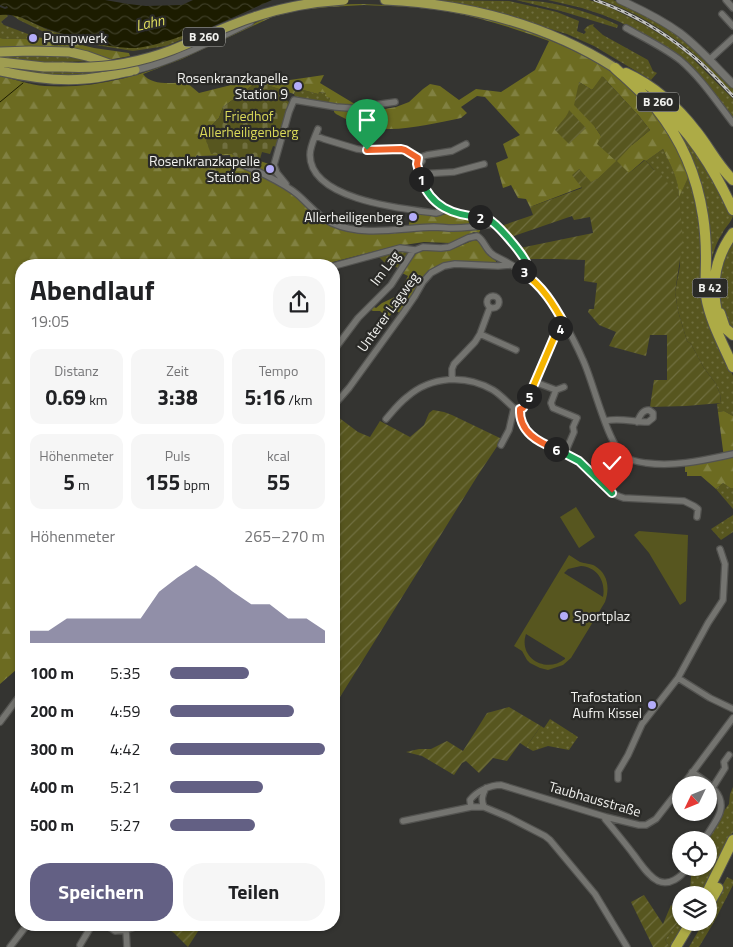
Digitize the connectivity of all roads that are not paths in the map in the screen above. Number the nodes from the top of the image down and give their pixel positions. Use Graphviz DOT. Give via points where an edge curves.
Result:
graph roads {
  1 [pos="300,0"];
  2 [pos="344,0"];
  3 [pos="385,0"];
  4 [pos="620,0"];
  5 [pos="726,0"];
  6 [pos="733,8"];
  7 [pos="722,14"];
  8 [pos="733,26"];
  9 [pos="626,28"];
  10 [pos="733,38"];
  11 [pos="0,52"];
  12 [pos="710,60"];
  13 [pos="0,62"];
  14 [pos="615,68"];
  15 [pos="135,70"];
  16 [pos="0,71"];
  17 [pos="733,84"];
  18 [pos="395,102"];
  19 [pos="733,123"];
  20 [pos="318,129"];
  21 [pos="316,136"];
  22 [pos="466,144"];
  23 [pos="420,159"];
  24 [pos="199,162"];
  25 [pos="484,164"];
  26 [pos="420,174"];
  27 [pos="733,180"];
  28 [pos="289,188"];
  29 [pos="446,209"];
  30 [pos="733,210"];
  31 [pos="494,224"];
  32 [pos="733,226"];
  33 [pos="733,233"];
  34 [pos="720,249"];
  35 [pos="415,250"];
  36 [pos="340,264"];
  37 [pos="510,265"];
  38 [pos="523,273"];
  39 [pos="714,289"];
  40 [pos="490,307"];
  41 [pos="565,325"];
  42 [pos="715,327"];
  43 [pos="480,334"];
  44 [pos="733,335"];
  45 [pos="340,342"];
  46 [pos="516,350"];
  47 [pos="733,354"];
  48 [pos="733,367"];
  49 [pos="452,379"];
  50 [pos="535,382"];
  51 [pos="564,387"];
  52 [pos="556,390"];
  53 [pos="340,398"];
  54 [pos="517,409"];
  55 [pos="386,420"];
  56 [pos="605,421"];
  57 [pos="637,422"];
  58 [pos="501,445"];
  59 [pos="564,453"];
  60 [pos="733,454"];
  61 [pos="697,517"];
  62 [pos="720,549"];
  63 [pos="678,678"];
  64 [pos="15,702"];
  65 [pos="733,707"];
  66 [pos="733,718"];
  67 [pos="0,722"];
  68 [pos="729,755"];
  69 [pos="692,772"];
  70 [pos="689,776"];
  71 [pos="698,776"];
  72 [pos="618,779"];
  73 [pos="718,779"];
  74 [pos="486,788"];
  75 [pos="482,794"];
  76 [pos="718,796"];
  77 [pos="672,799"];
  78 [pos="473,807"];
  79 [pos="484,807"];
  80 [pos="718,816"];
  81 [pos="606,817"];
  82 [pos="403,821"];
  83 [pos="733,840"];
  84 [pos="733,856"];
  85 [pos="681,876"];
  86 [pos="710,886"];
  87 [pos="717,888"];
  88 [pos="22,931"];
  89 [pos="89,931"];
  90 [pos="126,931"];
  91 [pos="688,931"];
  92 [pos="691,931"];
  93 [pos="687,936"];
  94 [pos="80,946"];
  95 [pos="10,947"];
  96 [pos="127,947"];
  97 [pos="626,947"];
  98 [pos="676,947"];
  99 [pos="684,947"];
  1 -- 15 [label="street" via="184,52"];
  2 -- 13 [label="main road, B 260, bridge" via="265,13 145,59 103,66 64,67"];
  3 -- 14 [label="main road, B 260" via="437,5 507,19 566,40"];
  4 -- 12 [label="street" via="681,34"];
  5 -- 6 [label="street"];
  7 -- 8 [label="street"];
  9 -- 19 [label="street" via="679,60 703,84"];
  10 -- 12 [label="street"];
  11 -- 15 [label="main road" via="70,52"];
  12 -- 17 [label="street"];
  14 -- 27 [label="highway, B 260" via="632,75 675,108"];
  14 -- 30 [label="highway, B 260" via="650,94 695,142"];
  14 -- 42 [label="highway" via="663,118 692,172 704,217 706,295"];
  15 -- 16 [label="main road" via="70,80"];
  18 -- 28 [label="street" via="362,109 294,100 274,165"];
  20 -- 21 [label="street"];
  21 -- 23 [label="street" via="357,149 403,150"];
  21 -- 29 [label="street" via="310,154 312,167 334,189 385,205 436,213"];
  22 -- 23 [label="street"];
  23 -- 26 [label="street" via="417,164"];
  24 -- 28 [label="street" via="233,162"];
  25 -- 26 [label="street" via="454,172"];
  26 -- 29 [label="street" via="429,194"];
  28 -- 31 [label="street" via="322,218 351,229 407,230"];
  29 -- 31 [label="street" via="487,219"];
  31 -- 38 [label="street" via="523,256 526,263"];
  32 -- 34 [label="highway, B 42"];
  33 -- 34 [label="highway, B 42"];
  34 -- 39 [label="highway, B 42"];
  34 -- 42 [label="highway, B 42" via="711,273 711,308"];
  35 -- 36 [label="street" via="400,248"];
  35 -- 37 [label="street, Im Lag" via="449,247 477,236 491,253"];
  35 -- 45 [label="street, Im Lag" via="391,285 358,318"];
  37 -- 38 [label="street, Im Lag"];
  37 -- 53 [label="street, Unterer Lagweg" via="455,264 431,274"];
  38 -- 41 [label="street, Im Lag" via="544,292"];
  39 -- 44 [label="highway, B 42" via="723,323"];
  39 -- 47 [label="highway, B 42" via="719,318"];
  40 -- 43 [label="street"];
  41 -- 50 [label="street" via="556,333"];
  41 -- 56 [label="street, Im Lag" via="583,360"];
  42 -- 48 [label="highway, B 42"];
  43 -- 46 [label="street"];
  43 -- 49 [label="street" via="454,364"];
  49 -- 54 [label="street" via="486,387"];
  49 -- 55 [label="street" via="419,388 406,397"];
  50 -- 52 [label="street"];
  50 -- 54 [label="street" via="523,408"];
  51 -- 52 [label="street"];
  52 -- 59 [label="street" via="552,407 577,418"];
  54 -- 58 [label="street"];
  54 -- 59 [label="street" via="526,430"];
  56 -- 57 [label="street"];
  56 -- 60 [label="street, Im Lag" via="618,451 637,462 683,463"];
  59 -- 61 [label="street" via="579,461 616,496 684,501 698,509"];
  62 -- 63 [label="street" via="725,564 723,600"];
  63 -- 65 [label="street" via="710,698"];
  63 -- 72 [label="street" via="642,724 618,772"];
  64 -- 67 [label="street"];
  66 -- 69 [label="street, Taubhausstraße"];
  68 -- 73 [label="street"];
  69 -- 70 [label="street, Taubhausstraße"];
  69 -- 71 [label="street"];
  74 -- 75 [label="street"];
  74 -- 78 [label="street" via="470,800"];
  74 -- 81 [label="street, Taubhausstraße" via="501,785"];
  75 -- 78 [label="street"];
  75 -- 79 [label="street"];
  76 -- 80 [label="street"];
  77 -- 81 [label="street, Taubhausstraße" via="646,825"];
  78 -- 79 [label="street"];
  78 -- 82 [label="street"];
  79 -- 97 [label="street" via="550,840 595,894"];
  81 -- 85 [label="street" via="654,878 660,882 672,882"];
  83 -- 86 [label="highway"];
  84 -- 87 [label="highway"];
  88 -- 95 [label="street"];
  89 -- 94 [label="street"];
  90 -- 96 [label="street"];
  91 -- 93 [label="highway"];
  92 -- 93 [label="highway"];
  93 -- 98 [label="highway"];
  93 -- 99 [label="highway"];
}
